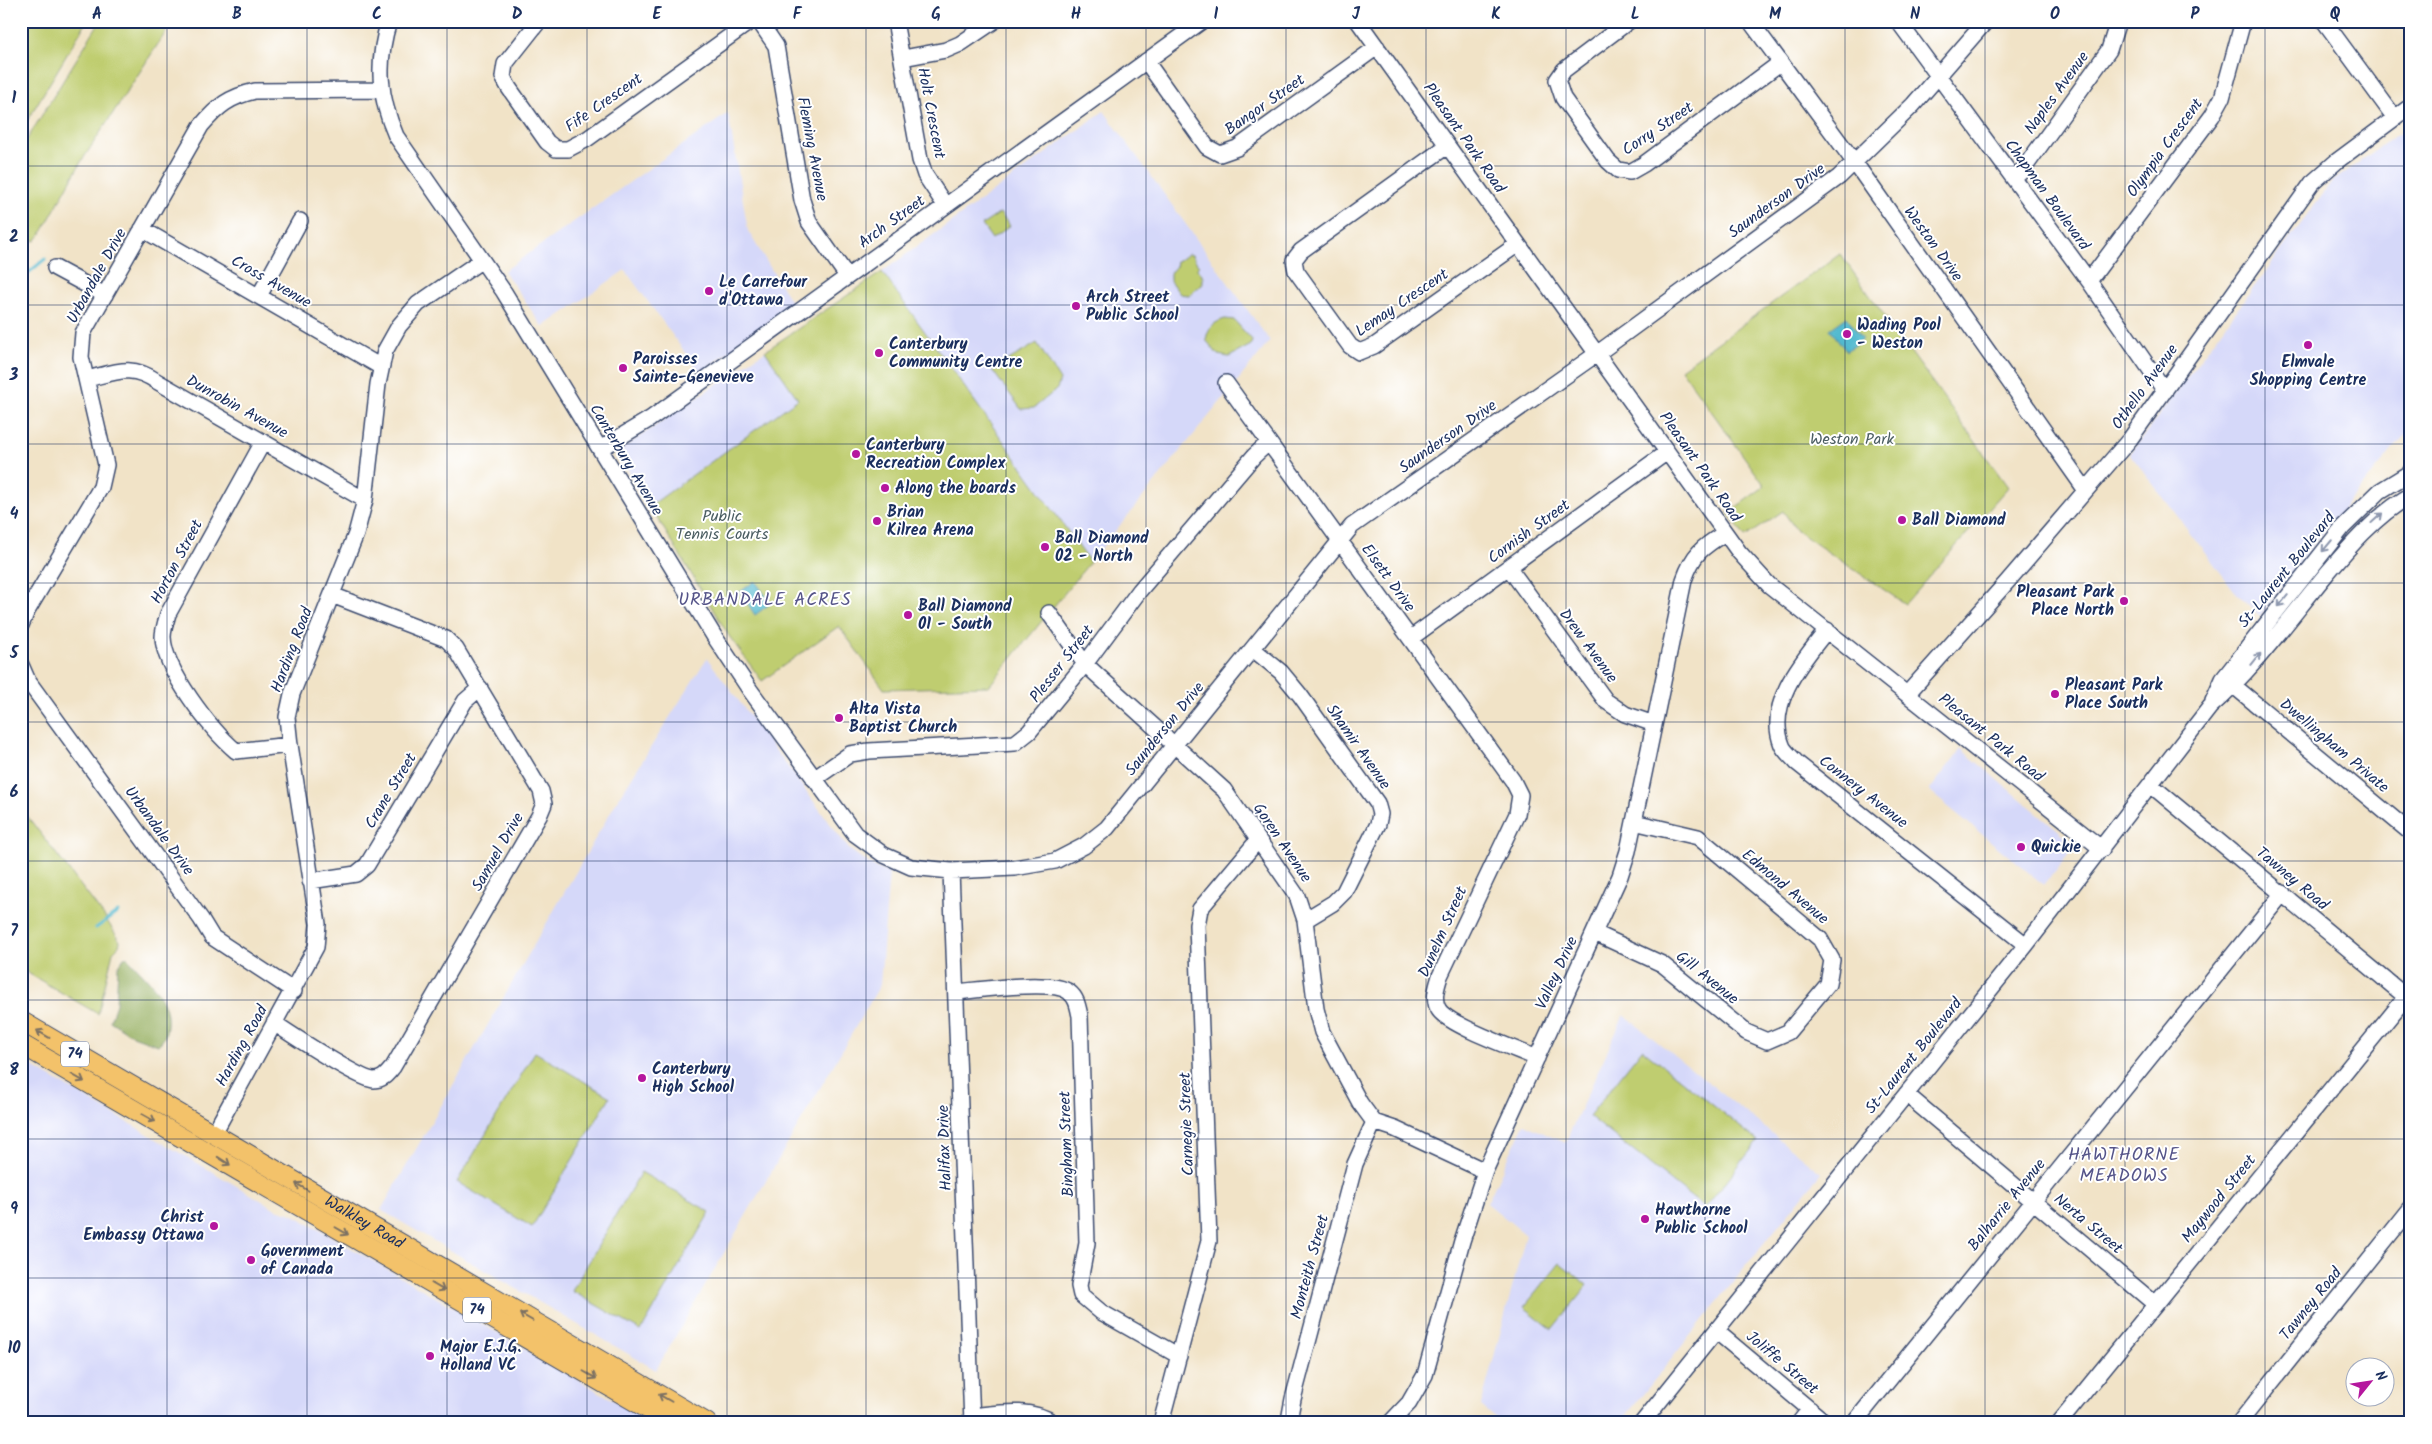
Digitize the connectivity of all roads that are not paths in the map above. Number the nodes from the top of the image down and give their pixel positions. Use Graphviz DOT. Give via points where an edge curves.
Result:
graph roads {
  1 [pos="388,21"];
  2 [pos="540,21"];
  3 [pos="751,21"];
  4 [pos="759,21"];
  5 [pos="895,21"];
  6 [pos="994,21"];
  7 [pos="1202,21"];
  8 [pos="1358,21"];
  9 [pos="1630,21"];
  10 [pos="1750,21"];
  11 [pos="1898,21"];
  12 [pos="1986,21"];
  13 [pos="2118,21"];
  14 [pos="2243,21"];
  15 [pos="2324,21"];
  16 [pos="1377,47"];
  17 [pos="902,58"];
  18 [pos="1146,62"];
  19 [pos="1780,63"];
  20 [pos="1937,76"];
  21 [pos="381,90"];
  22 [pos="2411,106"];
  23 [pos="2395,118"];
  24 [pos="1447,146"];
  25 [pos="1855,163"];
  26 [pos="2014,178"];
  27 [pos="945,205"];
  28 [pos="300,221"];
  29 [pos="142,229"];
  30 [pos="1518,244"];
  31 [pos="482,260"];
  32 [pos="55,268"];
  33 [pos="847,276"];
  34 [pos="2089,281"];
  35 [pos="105,295"];
  36 [pos="259,296"];
  37 [pos="1598,353"];
  38 [pos="381,367"];
  39 [pos="87,379"];
  40 [pos="1226,383"];
  41 [pos="2165,391"];
  42 [pos="263,442"];
  43 [pos="1268,443"];
  44 [pos="600,449"];
  45 [pos="1667,452"];
  46 [pos="2411,472"];
  47 [pos="2085,489"];
  48 [pos="2411,495"];
  49 [pos="365,500"];
  50 [pos="1725,533"];
  51 [pos="1339,540"];
  52 [pos="2313,563"];
  53 [pos="1509,568"];
  54 [pos="2327,574"];
  55 [pos="332,595"];
  56 [pos="1049,613"];
  57 [pos="21,625"];
  58 [pos="1827,630"];
  59 [pos="1411,638"];
  60 [pos="1252,649"];
  61 [pos="1085,664"];
  62 [pos="21,665"];
  63 [pos="2234,686"];
  64 [pos="480,688"];
  65 [pos="1908,693"];
  66 [pos="2210,707"];
  67 [pos="1654,724"];
  68 [pos="290,745"];
  69 [pos="1174,746"];
  70 [pos="814,779"];
  71 [pos="2151,785"];
  72 [pos="1520,795"];
  73 [pos="1634,822"];
  74 [pos="2411,833"];
  75 [pos="1258,840"];
  76 [pos="2102,849"];
  77 [pos="951,872"];
  78 [pos="310,882"];
  79 [pos="2282,893"];
  80 [pos="1305,920"];
  81 [pos="1595,933"];
  82 [pos="2026,945"];
  83 [pos="294,991"];
  84 [pos="957,992"];
  85 [pos="2408,999"];
  86 [pos="21,1021"];
  87 [pos="274,1023"];
  88 [pos="1768,1041"];
  89 [pos="21,1044"];
  90 [pos="66,1048"];
  91 [pos="1537,1058"];
  92 [pos="55,1064"];
  93 [pos="1906,1094"];
  94 [pos="1374,1122"];
  95 [pos="208,1141"];
  96 [pos="1485,1171"];
  97 [pos="2033,1201"];
  98 [pos="2411,1208"];
  99 [pos="2155,1304"];
  100 [pos="1716,1331"];
  101 [pos="564,1349"];
  102 [pos="1179,1356"];
  103 [pos="1810,1409"];
  104 [pos="972,1419"];
  105 [pos="672,1423"];
  106 [pos="707,1423"];
  107 [pos="1054,1423"];
  108 [pos="1161,1423"];
  109 [pos="1293,1423"];
  110 [pos="1390,1423"];
  111 [pos="1642,1423"];
  112 [pos="1799,1423"];
  113 [pos="1826,1423"];
  114 [pos="1854,1423"];
  115 [pos="2059,1423"];
  116 [pos="2239,1423"];
  1 -- 21 [label="street, Canterbury Avenue"];
  2 -- 3 [label="street, Fife Crescent" via="505,64 503,77 556,150 568,150 587,138"];
  4 -- 33 [label="street, Fleming Avenue" via="776,46 802,200 809,222"];
  5 -- 17 [label="street, Holt Crescent"];
  6 -- 17 [label="street" via="946,50"];
  7 -- 18 [label="street, Arch Street"];
  8 -- 16 [label="street, Pleasant Park Road"];
  9 -- 19 [label="street, Corry Street" via="1570,65 1557,80 1562,98 1618,170 1630,172 1644,164"];
  10 -- 19 [label="street, Weston Drive"];
  11 -- 20 [label="street, Chapman Boulevard"];
  12 -- 20 [label="street, Saunderson Drive"];
  13 -- 26 [label="street, Naples Avenue" via="2109,50"];
  14 -- 34 [label="street, Olympia Crescent" via="2222,98 2212,116"];
  15 -- 23 [label="street"];
  16 -- 18 [label="street, Bangor Street" via="1237,148 1220,154 1207,147"];
  16 -- 24 [label="street, Pleasant Park Road"];
  17 -- 27 [label="street, Holt Crescent" via="920,160 925,175"];
  18 -- 27 [label="street, Arch Street"];
  19 -- 25 [label="street, Weston Drive"];
  20 -- 25 [label="street, Saunderson Drive" via="1914,105"];
  20 -- 26 [label="street, Chapman Boulevard"];
  21 -- 29 [label="street, Urbandale Drive" via="255,91 235,96 215,109 201,126"];
  21 -- 31 [label="street, Canterbury Avenue" via="396,136"];
  22 -- 23 [label="street, Othello Avenue"];
  23 -- 41 [label="street, Othello Avenue" via="2312,183"];
  24 -- 30 [label="street, Pleasant Park Road"];
  24 -- 30 [label="street, Lemay Crescent" via="1301,251 1294,260 1296,271 1350,346 1359,352 1374,346"];
  25 -- 37 [label="street, Saunderson Drive" via="1839,178"];
  25 -- 47 [label="street, Weston Drive"];
  26 -- 34 [label="street, Chapman Boulevard"];
  27 -- 33 [label="street, Arch Street"];
  28 -- 36 [label="street"];
  29 -- 35 [label="street, Urbandale Drive"];
  29 -- 36 [label="street, Cross Avenue"];
  30 -- 37 [label="street, Pleasant Park Road"];
  31 -- 38 [label="street, Harding Road" via="418,304 399,326 385,351"];
  31 -- 44 [label="street, Canterbury Avenue"];
  32 -- 35 [label="street"];
  33 -- 44 [label="street, Arch Street" via="650,419"];
  34 -- 41 [label="street, Chapman Boulevard"];
  35 -- 39 [label="street, Urbandale Drive" via="83,333 81,357"];
  36 -- 38 [label="street, Cross Avenue"];
  37 -- 45 [label="street, Pleasant Park Road"];
  37 -- 51 [label="street, Saunderson Drive" via="1352,526"];
  38 -- 49 [label="street, Harding Road"];
  39 -- 42 [label="street, Dunrobin Avenue" via="120,371 143,372"];
  39 -- 57 [label="street, Urbandale Drive" via="106,465 101,487"];
  40 -- 43 [label="street, Elsett Drive"];
  41 -- 47 [label="street, Othello Avenue" via="2130,439"];
  42 -- 49 [label="street, Dunrobin Avenue"];
  42 -- 68 [label="street, Horton Street" via="168,614 163,636 167,659 178,679 219,737 236,751"];
  43 -- 51 [label="street, Elsett Drive"];
  43 -- 61 [label="street, Plesser Street" via="1140,590"];
  44 -- 70 [label="street, Canterbury Avenue" via="689,598"];
  45 -- 50 [label="street, Pleasant Park Road"];
  45 -- 53 [label="street, Cornish Street"];
  46 -- 52 [label="street, St-Laurent Boulevard, one-way" via="2365,504"];
  47 -- 65 [label="street, Othello Avenue"];
  54 -- 48 [label="street, St-Laurent Boulevard, one-way" via="2378,517"];
  49 -- 55 [label="street, Harding Road" via="356,534"];
  50 -- 58 [label="street, Pleasant Park Road" via="1769,585"];
  50 -- 67 [label="street, Valley Drive" via="1696,553 1690,563"];
  51 -- 59 [label="street, Elsett Drive"];
  51 -- 60 [label="street, Saunderson Drive"];
  52 -- 54 [label="street"];
  52 -- 66 [label="street, St-Laurent Boulevard, one-way" via="2223,678"];
  53 -- 59 [label="street, Cornish Street"];
  53 -- 67 [label="street, Drew Avenue" via="1606,701 1625,714"];
  63 -- 54 [label="street, St-Laurent Boulevard, one-way"];
  55 -- 64 [label="street, Samuel Drive" via="446,639 456,649"];
  55 -- 68 [label="street, Harding Road" via="292,694 288,717"];
  56 -- 61 [label="street, Goren Avenue"];
  58 -- 65 [label="street, Pleasant Park Road"];
  58 -- 82 [label="street, Connery Avenue" via="1786,686 1778,721 1782,745 1797,762"];
  59 -- 72 [label="street, Elsett Drive"];
  60 -- 69 [label="street, Saunderson Drive"];
  60 -- 80 [label="street, Shamir Avenue" via="1281,672 1300,695 1378,803 1378,824 1344,892 1333,903"];
  61 -- 69 [label="street, Goren Avenue"];
  61 -- 70 [label="street, Plesser Street" via="1029,732 1015,743 850,754"];
  62 -- 83 [label="street, Urbandale Drive" via="28,681 212,937"];
  63 -- 66 [label="street, St-Laurent Boulevard"];
  63 -- 74 [label="street, Dwellingham Private"];
  64 -- 78 [label="street, Crane Street" via="465,701 367,865 356,874"];
  64 -- 87 [label="street, Samuel Drive" via="541,791 544,804 393,1067 384,1078 373,1080"];
  65 -- 76 [label="street, Pleasant Park Road"];
  66 -- 71 [label="street, St-Laurent Boulevard"];
  67 -- 73 [label="street, Valley Drive"];
  68 -- 78 [label="street, Harding Road"];
  69 -- 75 [label="street, Goren Avenue" via="1224,790"];
  69 -- 77 [label="street, Saunderson Drive" via="1107,828 1084,846 1055,861 1014,868"];
  70 -- 77 [label="street, Canterbury Avenue" via="855,834 884,855 911,867"];
  71 -- 76 [label="street, St-Laurent Boulevard"];
  71 -- 79 [label="street, Tawney Road"];
  72 -- 91 [label="street, Dunelm Street" via="1517,814 1440,976 1435,998 1438,1009 1451,1020"];
  73 -- 81 [label="street, Valley Drive" via="1620,876"];
  73 -- 88 [label="street, Edmond Avenue" via="1698,837 1820,939 1832,960 1828,984 1788,1032"];
  75 -- 80 [label="street, Goren Avenue" via="1297,896"];
  75 -- 102 [label="street, Carnegie Street" via="1200,908 1209,1241"];
  76 -- 82 [label="street, St-Laurent Boulevard"];
  77 -- 84 [label="street, Halifax Drive"];
  78 -- 83 [label="street, Harding Road" via="318,924 316,948"];
  79 -- 85 [label="street, Tawney Road"];
  79 -- 97 [label="street, Balharrie Avenue"];
  80 -- 94 [label="street, Goren Avenue" via="1322,1032 1360,1103"];
  81 -- 88 [label="street, Gill Avenue" via="1662,964 1746,1032"];
  81 -- 91 [label="street, Valley Drive"];
  82 -- 93 [label="street, St-Laurent Boulevard"];
  83 -- 87 [label="street, Harding Road"];
  84 -- 102 [label="street, Bingham Street" via="1008,987 1060,987 1076,1000 1080,1016 1087,1243 1079,1286 1082,1295 1101,1312"];
  84 -- 104 [label="street, Halifax Drive"];
  85 -- 99 [label="street, Maywood Street"];
  90 -- 86 [label="main road, Walkley Road / 74, one-way"];
  87 -- 95 [label="street, Harding Road"];
  89 -- 92 [label="main road, Walkley Road / 74"];
  90 -- 92 [label="main road"];
  90 -- 95 [label="main road, Walkley Road / 74"];
  91 -- 96 [label="street, Valley Drive"];
  92 -- 95 [label="main road, Walkley Road / 74, one-way"];
  93 -- 97 [label="street, Nerta Street"];
  93 -- 100 [label="street, St-Laurent Boulevard"];
  94 -- 96 [label="street"];
  94 -- 109 [label="street, Monteith Street" via="1355,1164 1293,1399 1290,1415"];
  95 -- 101 [label="main road, Walkley Road / 74"];
  96 -- 110 [label="street, Valley Drive" via="1425,1375 1408,1403"];
  97 -- 99 [label="street, Nerta Street"];
  97 -- 114 [label="street, Balharrie Avenue"];
  98 -- 116 [label="street, Tawney Road"];
  99 -- 115 [label="street, Maywood Street"];
  100 -- 103 [label="street, Joliffe Street"];
  100 -- 111 [label="street, St-Laurent Boulevard"];
  101 -- 105 [label="main road, Walkley Road / 74, one-way"];
  106 -- 101 [label="main road, Walkley Road / 74, one-way"];
  102 -- 108 [label="street, Carnegie Street"];
  103 -- 112 [label="street"];
  103 -- 113 [label="street, Joliffe Street"];
  104 -- 107 [label="street" via="1017,1411 1042,1415"];
}
